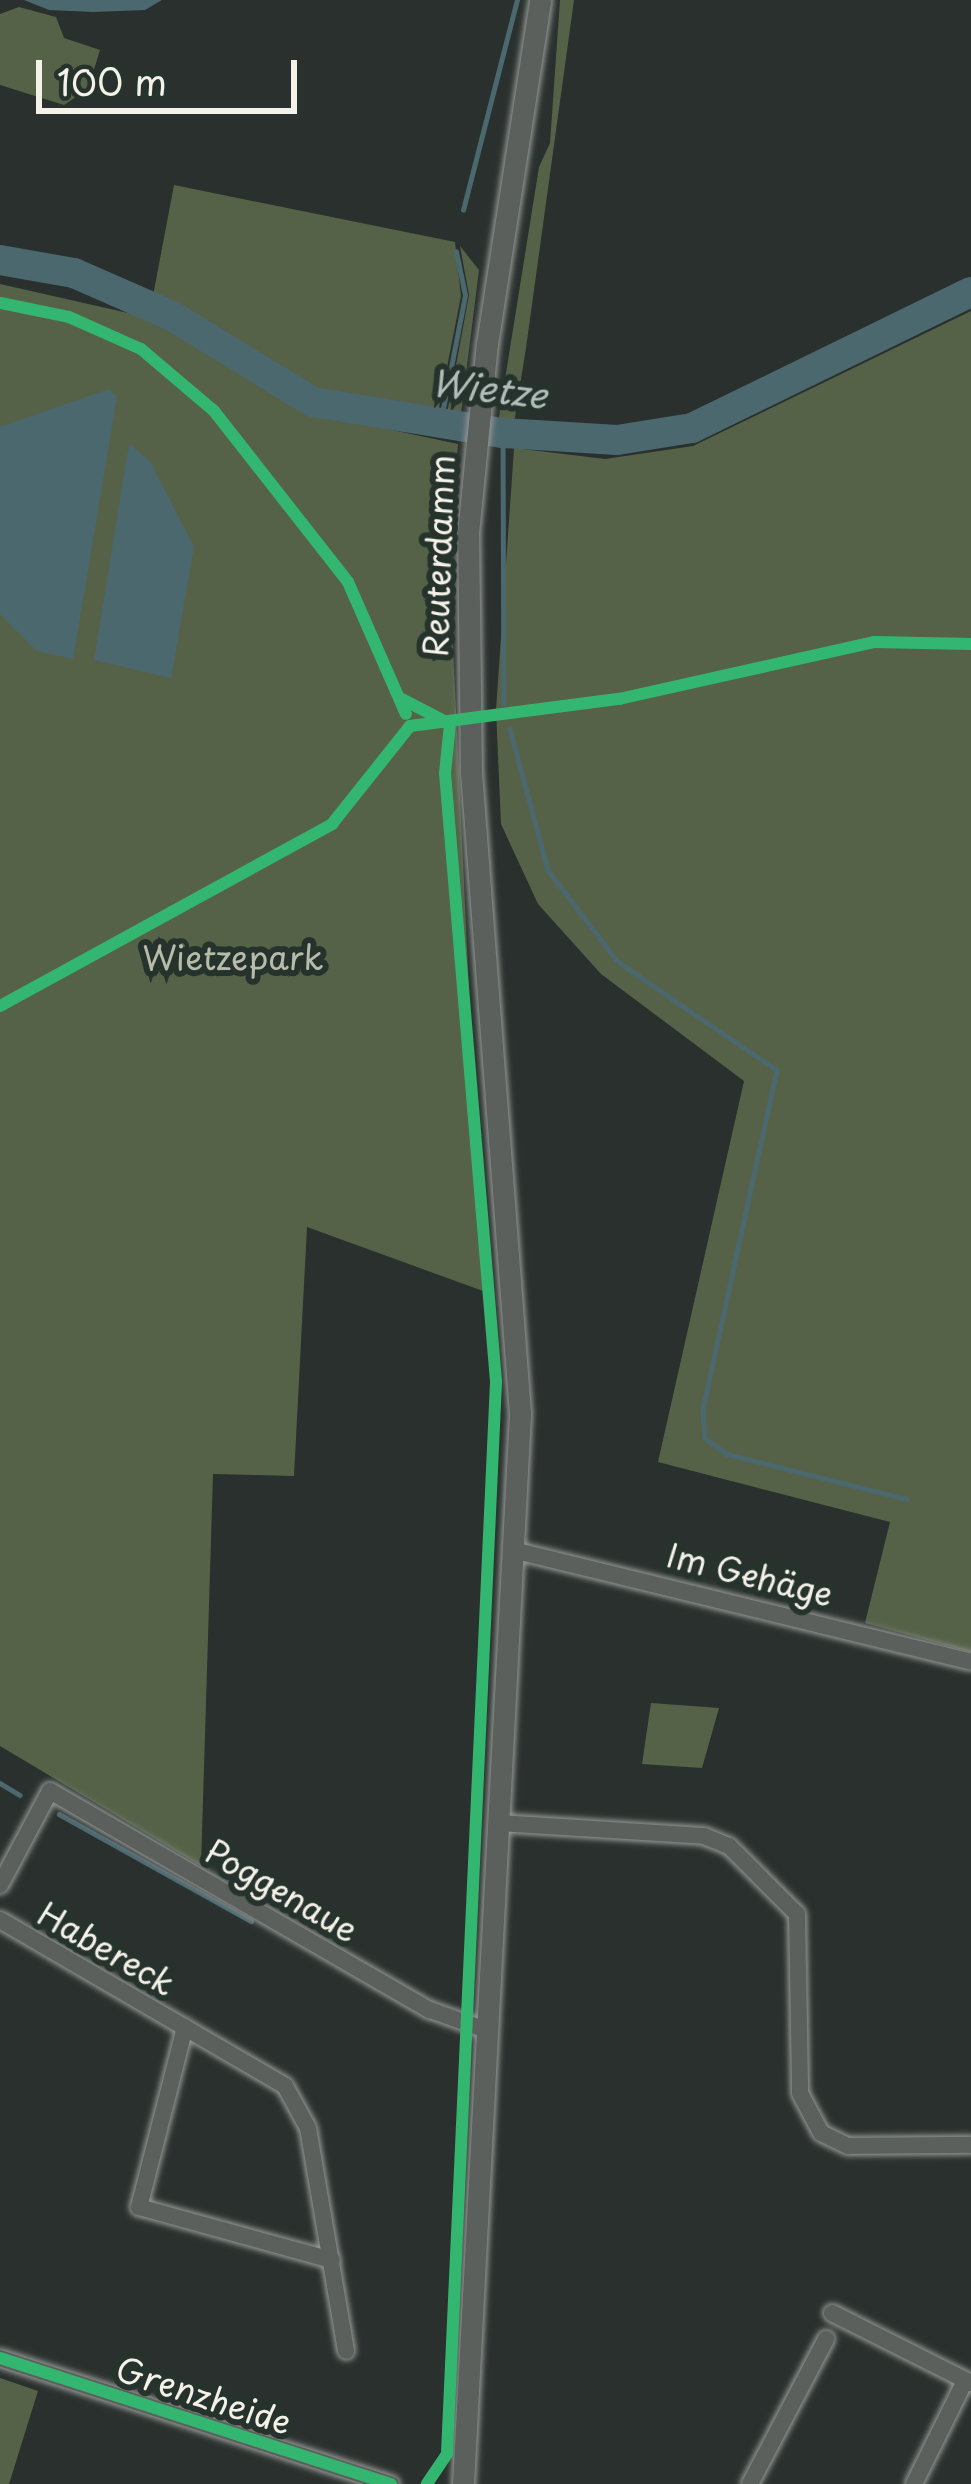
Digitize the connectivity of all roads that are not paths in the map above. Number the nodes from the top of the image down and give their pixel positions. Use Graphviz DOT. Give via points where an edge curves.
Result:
graph roads {
  1 [pos="540,0"];
  2 [pos="513,1550"];
  3 [pos="971,1662"];
  4 [pos="499,1823"];
  5 [pos="0,1885"];
  6 [pos="0,1920"];
  7 [pos="185,2027"];
  8 [pos="486,2030"];
  9 [pos="971,2145"];
  10 [pos="332,2260"];
  11 [pos="832,2313"];
  12 [pos="826,2339"];
  13 [pos="346,2351"];
  14 [pos="0,2359"];
  15 [pos="968,2382"];
  16 [pos="391,2484"];
  17 [pos="463,2484"];
  18 [pos="750,2484"];
  19 [pos="914,2484"];
  1 -- 2 [label="street, Reuterdamm" via="473,453 468,700 518,1356"];
  2 -- 3 [label="street, Im Gehäge"];
  2 -- 4 [label="street, Reuterdamm"];
  4 -- 8 [label="street, Reuterdamm"];
  4 -- 9 [label="street" via="704,1836 729,1846 797,1915 800,2093 821,2133 848,2146"];
  5 -- 8 [label="street, Poggenaue" via="50,1791 430,2010"];
  6 -- 7 [label="street, Habereck"];
  7 -- 10 [label="street, Habereck" via="285,2086 301,2108"];
  7 -- 10 [label="street, Habereck" via="139,2207"];
  8 -- 17 [label="street, Reuterdamm"];
  10 -- 13 [label="street, Habereck"];
  11 -- 15 [label="street"];
  12 -- 18 [label="street"];
  14 -- 16 [label="street, Grenzheide"];
  15 -- 19 [label="street"];
}
